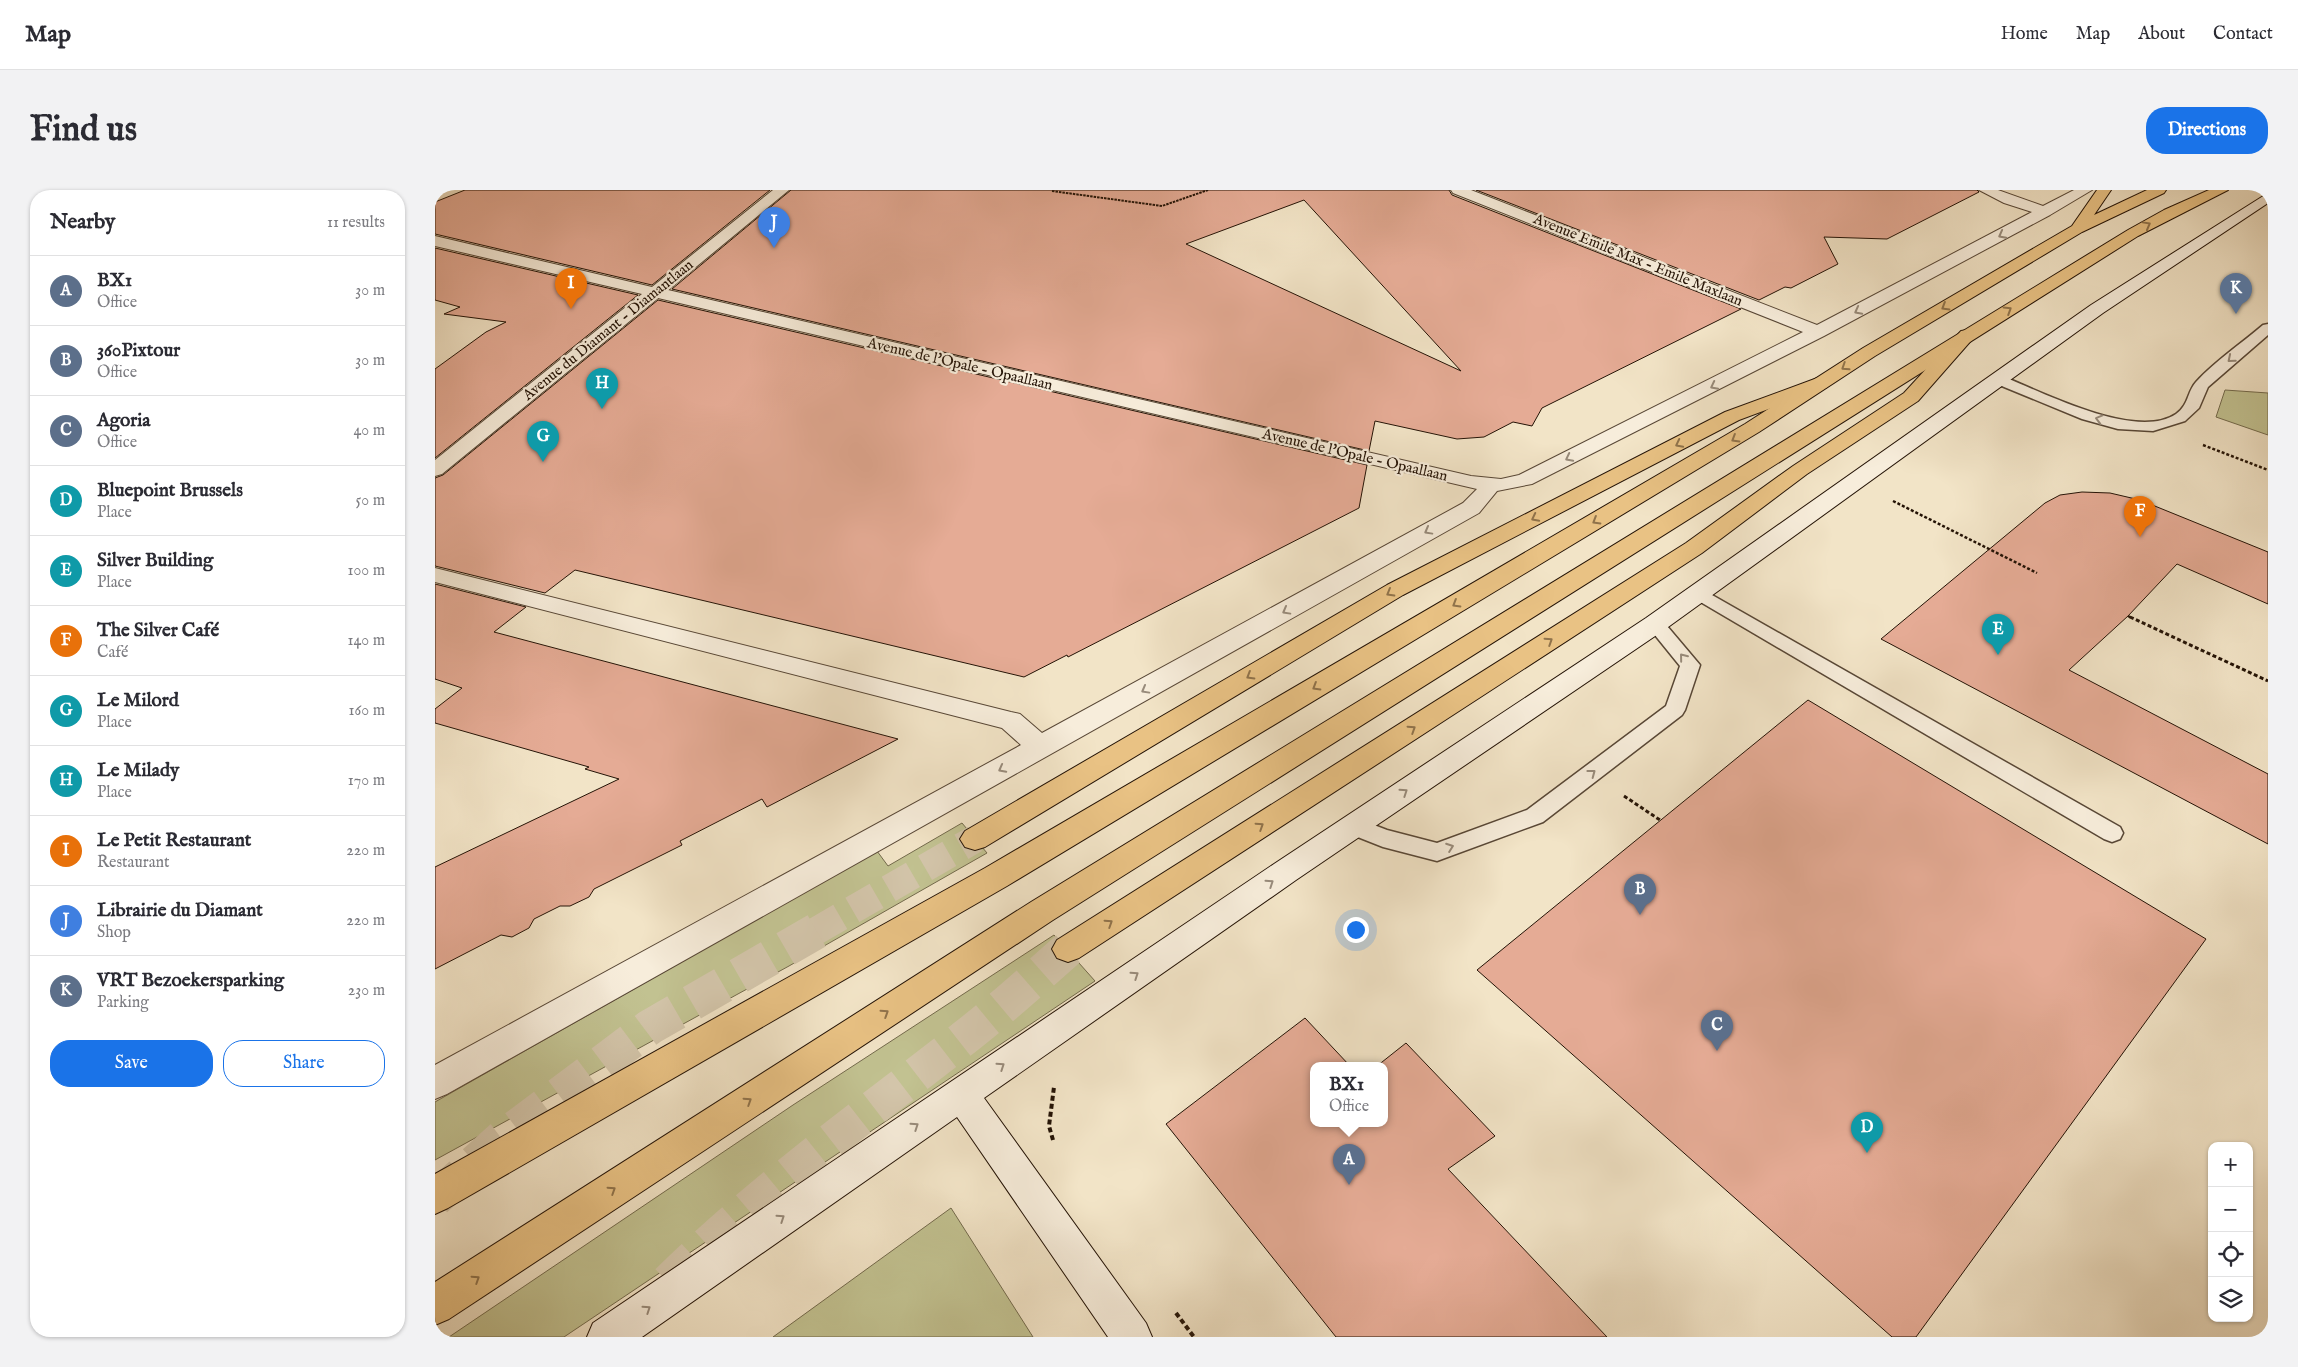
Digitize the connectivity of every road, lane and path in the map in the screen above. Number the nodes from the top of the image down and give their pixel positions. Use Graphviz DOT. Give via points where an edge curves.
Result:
graph roads {
  1 [pos="782,190"];
  2 [pos="1208,190"];
  3 [pos="1458,190"];
  4 [pos="1986,190"];
  5 [pos="2085,190"];
  6 [pos="2104,190"];
  7 [pos="2159,190"];
  8 [pos="2221,190"];
  9 [pos="1052,191"];
  10 [pos="2268,197"];
  11 [pos="2045,212"];
  12 [pos="2077,229"];
  13 [pos="435,241"];
  14 [pos="655,292"];
  15 [pos="2268,328"];
  16 [pos="1818,332"];
  17 [pos="1967,335"];
  18 [pos="1997,379"];
  19 [pos="1820,383"];
  20 [pos="2153,426"];
  21 [pos="435,470"];
  22 [pos="2268,470"];
  23 [pos="1486,485"];
  24 [pos="1893,501"];
  25 [pos="2037,572"];
  26 [pos="435,575"];
  27 [pos="1698,593"];
  28 [pos="2128,616"];
  29 [pos="1655,624"];
  30 [pos="2268,681"];
  31 [pos="1041,748"];
  32 [pos="1623,795"];
  33 [pos="1660,820"];
  34 [pos="1353,826"];
  35 [pos="2112,833"];
  36 [pos="975,839"];
  37 [pos="1068,949"];
  38 [pos="435,1083"];
  39 [pos="1054,1085"];
  40 [pos="961,1094"];
  41 [pos="1055,1150"];
  42 [pos="435,1195"];
  43 [pos="435,1305"];
  44 [pos="1171,1306"];
  45 [pos="607,1337"];
  46 [pos="1132,1337"];
  47 [pos="1194,1337"];
  1 -- 14 [label="street, Avenue du Diamant - Diamantlaan"];
  2 -- 9 [label="path" via="1162,206"];
  3 -- 16 [label="street, Avenue Emile Max - Emile Maxlaan"];
  4 -- 11 [label="street"];
  5 -- 11 [label="street, Avenue de l'Opale - Opaallaan"];
  6 -- 12 [label="main road"];
  7 -- 12 [label="main road"];
  17 -- 8 [label="main road, one-way" via="2133,233"];
  10 -- 18 [label="street"];
  11 -- 16 [label="street, Avenue de l'Opale - Opaallaan, one-way"];
  12 -- 19 [label="main road, one-way"];
  13 -- 14 [label="street, Avenue de l'Opale - Opaallaan"];
  14 -- 21 [label="street, Avenue du Diamant - Diamantlaan"];
  14 -- 23 [label="street, Avenue de l'Opale - Opaallaan"];
  15 -- 20 [label="lane, one-way" via="2201,385 2192,408 2180,418"];
  16 -- 23 [label="street, Avenue de l'Opale - Opaallaan, one-way" via="1525,480"];
  37 -- 17 [label="main road, one-way" via="1694,548 1800,470 1911,397"];
  43 -- 17 [label="main road, one-way" via="1042,910"];
  20 -- 18 [label="lane, one-way" via="2118,424 2087,416"];
  18 -- 27 [label="street"];
  19 -- 36 [label="main road, one-way" via="1732,416 1395,590"];
  19 -- 42 [label="main road, one-way" via="1752,428 996,877"];
  20 -- 22 [label="path"];
  23 -- 31 [label="street, one-way" via="1488,489 1471,508"];
  24 -- 25 [label="path"];
  26 -- 31 [label="street" via="1011,721"];
  27 -- 29 [label="street"];
  27 -- 35 [label="lane"];
  28 -- 30 [label="path"];
  34 -- 29 [label="street, one-way"];
  34 -- 29 [label="lane, one-way" via="1383,838 1437,852 1535,816 1675,710 1690,665"];
  31 -- 38 [label="street, one-way"];
  32 -- 33 [label="path"];
  40 -- 34 [label="street, one-way"];
  39 -- 41 [label="path" via="1049,1126"];
  45 -- 40 [label="street, one-way"];
  40 -- 46 [label="street"];
  44 -- 47 [label="path"];
}
